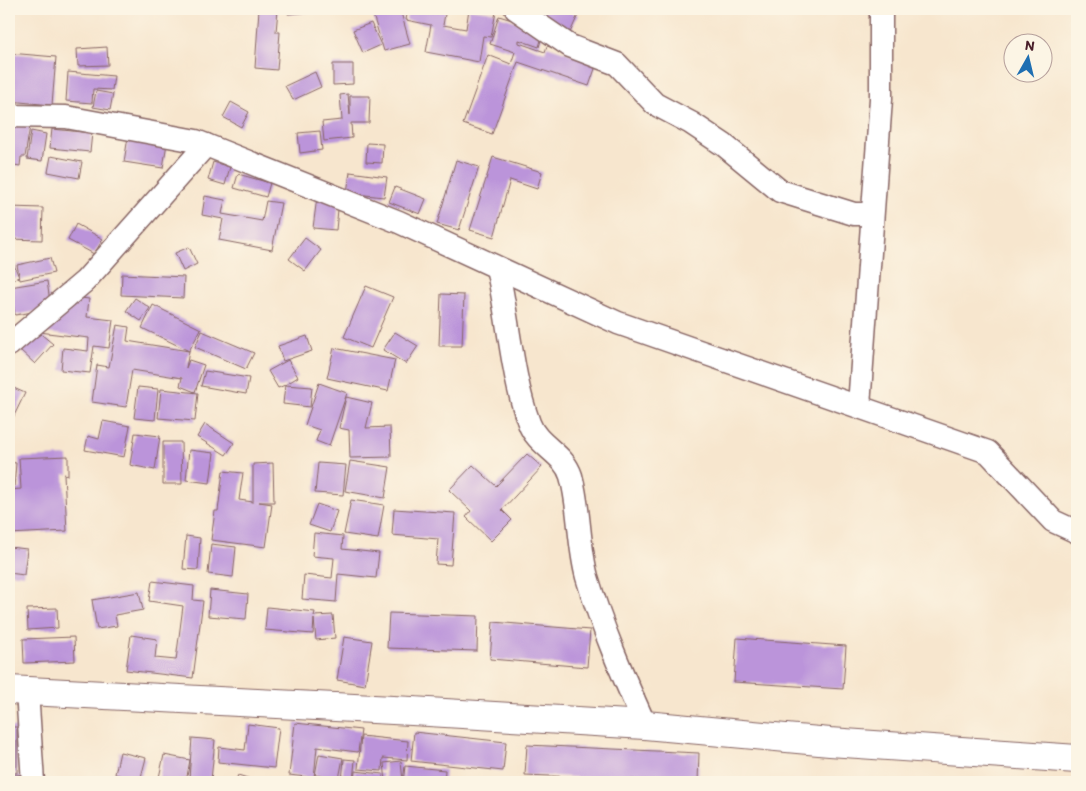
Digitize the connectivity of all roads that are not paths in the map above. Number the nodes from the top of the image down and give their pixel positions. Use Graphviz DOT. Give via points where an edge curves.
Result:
graph roads {
  1 [pos="516,9"];
  2 [pos="881,9"];
  3 [pos="9,116"];
  4 [pos="206,145"];
  5 [pos="872,214"];
  6 [pos="497,268"];
  7 [pos="9,346"];
  8 [pos="859,406"];
  9 [pos="1077,532"];
  10 [pos="18,691"];
  11 [pos="645,725"];
  12 [pos="1077,759"];
  13 [pos="33,782"];
  1 -- 5 [label="street" via="570,46 617,64 655,104 724,145 780,191 854,214"];
  2 -- 5 [label="street" via="881,99"];
  3 -- 4 [label="street" via="66,117"];
  4 -- 6 [label="street" via="399,222"];
  4 -- 7 [label="street" via="85,281"];
  5 -- 8 [label="street"];
  6 -- 8 [label="street" via="618,323"];
  6 -- 11 [label="street" via="516,374 530,426 544,444 561,457 571,475 586,575 609,644"];
  8 -- 9 [label="street" via="988,452 1052,521"];
  10 -- 11 [label="street"];
  10 -- 13 [label="street"];
  11 -- 12 [label="street"];
}
